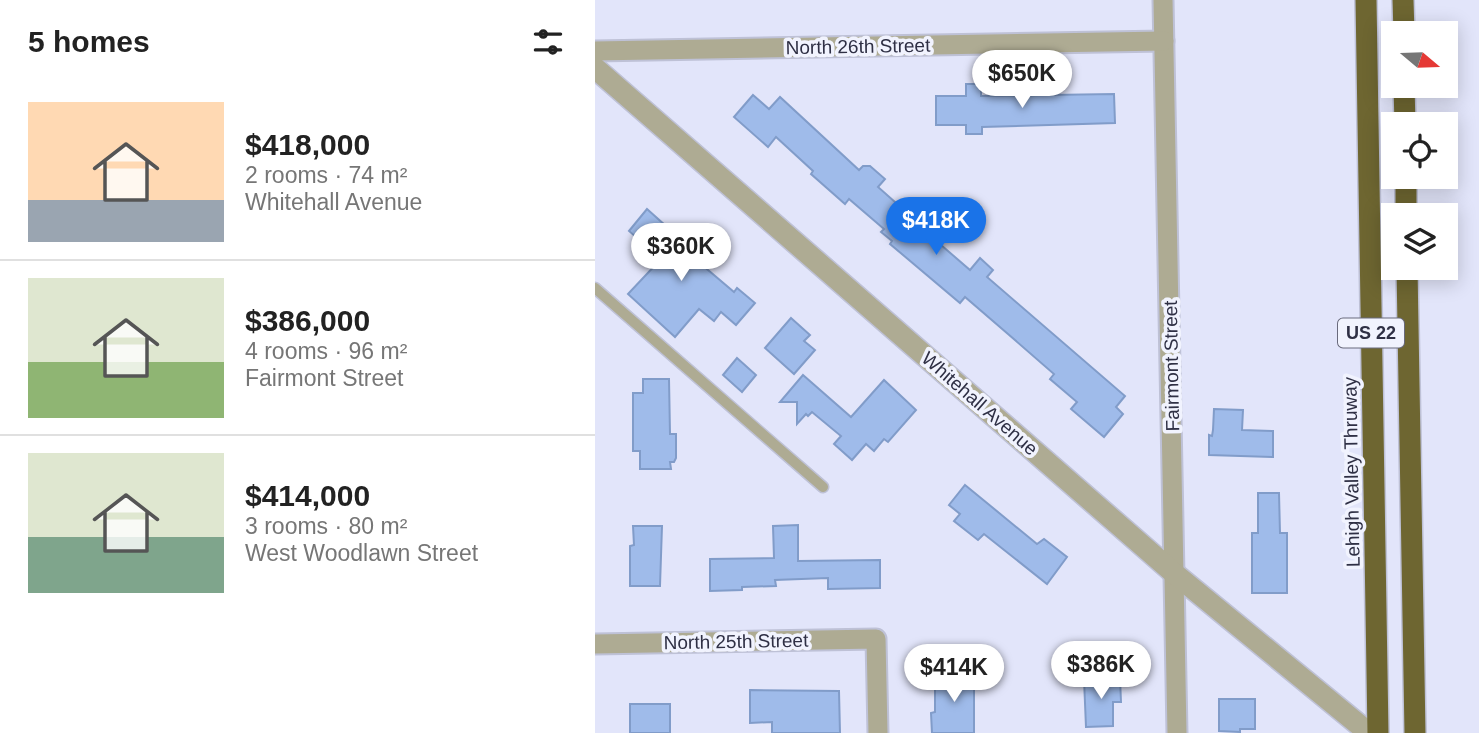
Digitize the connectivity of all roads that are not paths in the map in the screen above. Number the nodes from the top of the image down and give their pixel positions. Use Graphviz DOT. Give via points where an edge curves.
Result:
graph roads {
  1 [pos="1163,0"];
  2 [pos="1366,0"];
  3 [pos="1403,0"];
  4 [pos="1404,21"];
  5 [pos="1164,41"];
  6 [pos="595,51"];
  7 [pos="595,68"];
  8 [pos="1407,280"];
  9 [pos="595,288"];
  10 [pos="823,487"];
  11 [pos="1175,574"];
  12 [pos="595,644"];
  13 [pos="878,733"];
  14 [pos="1177,733"];
  15 [pos="1369,733"];
  16 [pos="1378,733"];
  17 [pos="1415,733"];
  1 -- 5 [label="street, Fairmont Street"];
  2 -- 16 [label="highway, Lehigh Valley Thruway / US 22"];
  3 -- 4 [label="highway"];
  5 -- 6 [label="street, North 26th Street"];
  5 -- 11 [label="street, Fairmont Street"];
  7 -- 11 [label="street, Whitehall Avenue"];
  8 -- 17 [label="highway, US 22"];
  9 -- 10 [label="lane"];
  11 -- 14 [label="street, Fairmont Street"];
  11 -- 15 [label="street, Whitehall Avenue"];
  12 -- 13 [label="street, North 25th Street" via="876,639"];
}
